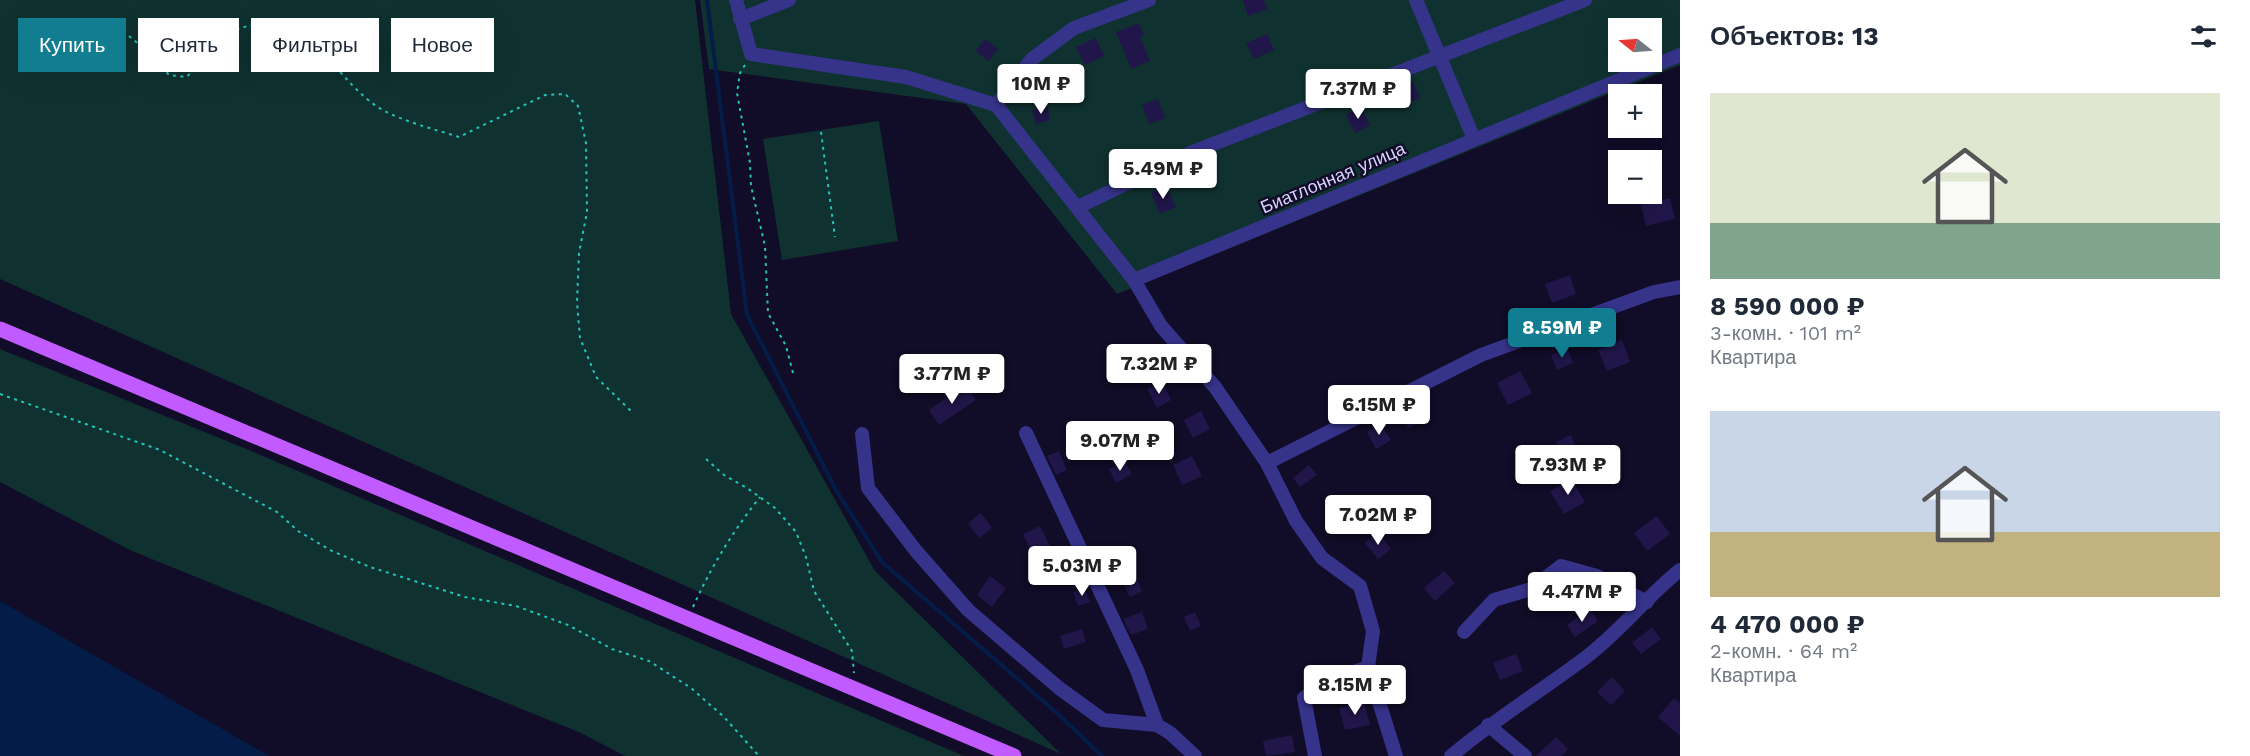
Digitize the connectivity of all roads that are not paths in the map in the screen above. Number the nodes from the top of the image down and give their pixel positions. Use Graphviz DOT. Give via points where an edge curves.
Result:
graph roads {
  1 [pos="736,0"];
  2 [pos="789,0"];
  3 [pos="1149,0"];
  4 [pos="1416,0"];
  5 [pos="1585,0"];
  6 [pos="740,19"];
  7 [pos="1680,55"];
  8 [pos="1438,56"];
  9 [pos="996,105"];
  10 [pos="1473,139"];
  11 [pos="1078,207"];
  12 [pos="1134,280"];
  13 [pos="1680,287"];
  14 [pos="0,329"];
  15 [pos="1026,433"];
  16 [pos="862,434"];
  17 [pos="1267,463"];
  18 [pos="1680,570"];
  19 [pos="1647,602"];
  20 [pos="1464,632"];
  21 [pos="1368,667"];
  22 [pos="1157,725"];
  23 [pos="1488,725"];
  24 [pos="1014,756"];
  25 [pos="1195,756"];
  26 [pos="1315,756"];
  27 [pos="1396,756"];
  28 [pos="1451,756"];
  29 [pos="1525,756"];
  1 -- 6 [label="street"];
  2 -- 6 [label="street"];
  3 -- 9 [label="street" via="1074,28 1032,59"];
  4 -- 8 [label="street"];
  5 -- 8 [label="street"];
  6 -- 9 [label="street" via="751,54 906,76"];
  7 -- 10 [label="street, Биатлонная улица"];
  8 -- 10 [label="street"];
  8 -- 11 [label="street" via="1190,153"];
  9 -- 11 [label="street"];
  10 -- 12 [label="street, Биатлонная улица"];
  11 -- 12 [label="street"];
  12 -- 17 [label="street" via="1161,326 1215,387"];
  13 -- 17 [label="street" via="1654,292 1481,355"];
  14 -- 24 [label="main road"];
  15 -- 22 [label="street" via="1137,670"];
  16 -- 22 [label="street" via="868,488 968,610 1103,720"];
  17 -- 21 [label="street" via="1296,521 1322,558 1360,586 1373,631"];
  18 -- 19 [label="street"];
  19 -- 20 [label="street" via="1597,576 1561,566 1531,589 1494,600"];
  19 -- 23 [label="street" via="1585,658"];
  21 -- 26 [label="street" via="1327,681 1304,698"];
  21 -- 27 [label="street"];
  22 -- 25 [label="street"];
  23 -- 28 [label="street"];
  23 -- 29 [label="street"];
}
